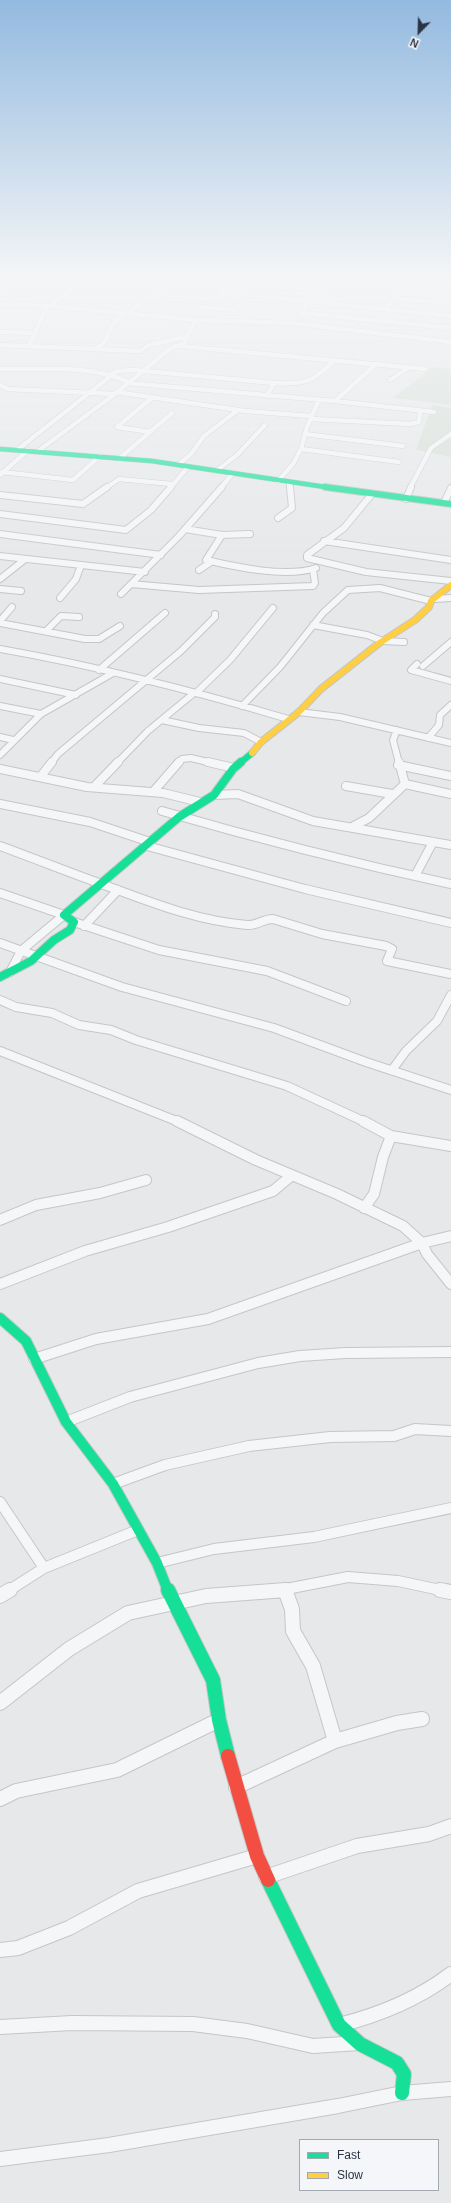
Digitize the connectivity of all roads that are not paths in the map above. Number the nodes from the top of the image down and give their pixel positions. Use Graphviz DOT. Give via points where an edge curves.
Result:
graph roads {
  1 [pos="103,381"];
  2 [pos="125,381"];
  3 [pos="131,381"];
  4 [pos="250,381"];
  5 [pos="314,381"];
  6 [pos="357,381"];
  7 [pos="128,383"];
  8 [pos="274,383"];
  9 [pos="0,385"];
  10 [pos="226,392"];
  11 [pos="89,393"];
  12 [pos="115,393"];
  13 [pos="267,396"];
  14 [pos="153,397"];
  15 [pos="319,400"];
  16 [pos="335,401"];
  17 [pos="214,406"];
  18 [pos="238,410"];
  19 [pos="420,411"];
  20 [pos="77,412"];
  21 [pos="434,412"];
  22 [pos="172,413"];
  23 [pos="311,418"];
  24 [pos="265,425"];
  25 [pos="151,432"];
  26 [pos="305,434"];
  27 [pos="451,434"];
  28 [pos="403,446"];
  29 [pos="0,449"];
  30 [pos="302,449"];
  31 [pos="38,451"];
  32 [pos="16,452"];
  33 [pos="100,456"];
  34 [pos="121,458"];
  35 [pos="399,462"];
  36 [pos="178,465"];
  37 [pos="188,467"];
  38 [pos="216,471"];
  39 [pos="1,473"];
  40 [pos="232,474"];
  41 [pos="278,481"];
  42 [pos="289,483"];
  43 [pos="172,484"];
  44 [pos="451,488"];
  45 [pos="372,494"];
  46 [pos="0,495"];
  47 [pos="406,499"];
  48 [pos="447,504"];
  49 [pos="0,514"];
  50 [pos="278,518"];
  51 [pos="186,529"];
  52 [pos="0,534"];
  53 [pos="250,534"];
  54 [pos="222,535"];
  55 [pos="324,542"];
  56 [pos="161,555"];
  57 [pos="0,556"];
  58 [pos="24,560"];
  59 [pos="451,560"];
  60 [pos="211,562"];
  61 [pos="322,562"];
  62 [pos="81,566"];
  63 [pos="199,570"];
  64 [pos="312,570"];
  65 [pos="144,572"];
  66 [pos="0,579"];
  67 [pos="451,581"];
  68 [pos="131,584"];
  69 [pos="451,585"];
  70 [pos="0,589"];
  71 [pos="21,591"];
  72 [pos="122,594"];
  73 [pos="60,598"];
  74 [pos="451,598"];
  75 [pos="433,600"];
  76 [pos="12,607"];
  77 [pos="273,608"];
  78 [pos="165,613"];
  79 [pos="214,614"];
  80 [pos="80,617"];
  81 [pos="0,622"];
  82 [pos="313,625"];
  83 [pos="120,626"];
  84 [pos="46,631"];
  85 [pos="399,631"];
  86 [pos="382,641"];
  87 [pos="451,642"];
  88 [pos="0,649"];
  89 [pos="99,670"];
  90 [pos="112,673"];
  91 [pos="0,679"];
  92 [pos="451,681"];
  93 [pos="144,682"];
  94 [pos="195,693"];
  95 [pos="76,695"];
  96 [pos="451,705"];
  97 [pos="0,706"];
  98 [pos="242,706"];
  99 [pos="299,712"];
  100 [pos="41,714"];
  101 [pos="288,719"];
  102 [pos="162,720"];
  103 [pos="397,730"];
  104 [pos="0,737"];
  105 [pos="428,738"];
  106 [pos="13,740"];
  107 [pos="261,742"];
  108 [pos="451,743"];
  109 [pos="0,755"];
  110 [pos="398,765"];
  111 [pos="234,768"];
  112 [pos="1,770"];
  113 [pos="41,776"];
  114 [pos="451,776"];
  115 [pos="405,784"];
  116 [pos="346,786"];
  117 [pos="94,787"];
  118 [pos="153,792"];
  119 [pos="392,794"];
  120 [pos="451,794"];
  121 [pos="214,795"];
  122 [pos="200,802"];
  123 [pos="0,804"];
  124 [pos="162,811"];
  125 [pos="179,817"];
  126 [pos="352,828"];
  127 [pos="432,842"];
  128 [pos="149,844"];
  129 [pos="451,845"];
  130 [pos="0,846"];
  131 [pos="415,876"];
  132 [pos="102,884"];
  133 [pos="451,884"];
  134 [pos="118,890"];
  135 [pos="0,894"];
  136 [pos="64,916"];
  137 [pos="74,922"];
  138 [pos="451,923"];
  139 [pos="84,926"];
  140 [pos="0,943"];
  141 [pos="22,950"];
  142 [pos="34,958"];
  143 [pos="11,969"];
  144 [pos="451,974"];
  145 [pos="0,977"];
  146 [pos="451,995"];
  147 [pos="0,1000"];
  148 [pos="346,1001"];
  149 [pos="447,1013"];
  150 [pos="0,1052"];
  151 [pos="392,1070"];
  152 [pos="451,1090"];
  153 [pos="390,1136"];
  154 [pos="451,1146"];
  155 [pos="291,1176"];
  156 [pos="146,1180"];
  157 [pos="364,1208"];
  158 [pos="0,1220"];
  159 [pos="451,1236"];
  160 [pos="422,1243"];
  161 [pos="0,1284"];
  162 [pos="451,1284"];
  163 [pos="0,1318"];
  164 [pos="451,1352"];
  165 [pos="34,1359"];
  166 [pos="66,1422"];
  167 [pos="451,1430"];
  168 [pos="112,1484"];
  169 [pos="0,1504"];
  170 [pos="451,1508"];
  171 [pos="138,1530"];
  172 [pos="157,1562"];
  173 [pos="44,1568"];
  174 [pos="284,1590"];
  175 [pos="451,1592"];
  176 [pos="0,1596"];
  177 [pos="173,1603"];
  178 [pos="0,1703"];
  179 [pos="422,1719"];
  180 [pos="219,1720"];
  181 [pos="335,1741"];
  182 [pos="236,1787"];
  183 [pos="0,1799"];
  184 [pos="451,1826"];
  185 [pos="258,1856"];
  186 [pos="266,1877"];
  187 [pos="0,1950"];
  188 [pos="451,1974"];
  189 [pos="339,2025"];
  190 [pos="0,2027"];
  191 [pos="360,2043"];
  192 [pos="451,2089"];
  193 [pos="402,2093"];
  194 [pos="0,2159"];
  1 -- 11 [label="street"];
  2 -- 7 [label="street"];
  3 -- 7 [label="street"];
  4 -- 8 [label="street"];
  5 -- 8 [label="street" via="299,384"];
  6 -- 16 [label="street"];
  7 -- 10 [label="street"];
  7 -- 12 [label="street"];
  8 -- 13 [label="street"];
  9 -- 11 [label="street" via="8,388"];
  10 -- 13 [label="street"];
  10 -- 17 [label="street"];
  11 -- 12 [label="street"];
  11 -- 20 [label="street"];
  12 -- 14 [label="street"];
  12 -- 20 [label="street"];
  13 -- 15 [label="street"];
  14 -- 17 [label="street"];
  14 -- 25 [label="street" via="117,427"];
  15 -- 16 [label="street"];
  15 -- 23 [label="street"];
  16 -- 19 [label="street"];
  17 -- 18 [label="street"];
  18 -- 23 [label="street"];
  18 -- 36 [label="street" via="204,436 191,454"];
  19 -- 21 [label="street"];
  19 -- 23 [label="street" via="419,422 410,424"];
  20 -- 31 [label="street"];
  20 -- 32 [label="street"];
  22 -- 25 [label="street"];
  23 -- 26 [label="street"];
  24 -- 38 [label="street" via="237,455"];
  25 -- 34 [label="street"];
  26 -- 28 [label="street"];
  26 -- 30 [label="street"];
  27 -- 47 [label="street" via="431,448 417,472"];
  29 -- 32 [label="street"];
  30 -- 35 [label="street"];
  30 -- 41 [label="street"];
  31 -- 32 [label="street"];
  31 -- 33 [label="street"];
  32 -- 39 [label="street"];
  33 -- 34 [label="street"];
  33 -- 39 [label="street" via="73,480"];
  34 -- 36 [label="street"];
  36 -- 37 [label="street"];
  37 -- 38 [label="street"];
  37 -- 43 [label="street"];
  38 -- 40 [label="street"];
  40 -- 41 [label="street"];
  40 -- 51 [label="street"];
  41 -- 42 [label="street"];
  42 -- 45 [label="street"];
  42 -- 50 [label="street" via="292,508"];
  43 -- 46 [label="street" via="119,479 83,504"];
  43 -- 49 [label="street" via="151,510 130,528 121,530"];
  44 -- 48 [label="street"];
  45 -- 47 [label="street"];
  45 -- 55 [label="street" via="344,528"];
  47 -- 48 [label="street"];
  51 -- 54 [label="street"];
  51 -- 56 [label="street"];
  52 -- 56 [label="street"];
  53 -- 54 [label="street"];
  54 -- 60 [label="street" via="206,560"];
  55 -- 59 [label="street"];
  55 -- 61 [label="street" via="307,555 307,558"];
  56 -- 65 [label="street"];
  57 -- 58 [label="street"];
  58 -- 62 [label="street"];
  58 -- 66 [label="street"];
  60 -- 63 [label="street"];
  60 -- 64 [label="street" via="261,569"];
  61 -- 64 [label="street"];
  61 -- 67 [label="street" via="366,572"];
  62 -- 65 [label="street"];
  62 -- 73 [label="street" via="76,579"];
  64 -- 68 [label="street" via="315,583 313,586 199,590"];
  65 -- 68 [label="street"];
  68 -- 72 [label="street"];
  69 -- 75 [label="street"];
  70 -- 71 [label="street"];
  74 -- 75 [label="street"];
  75 -- 82 [label="street" via="381,588 348,590"];
  75 -- 85 [label="street" via="429,608"];
  76 -- 81 [label="street"];
  77 -- 94 [label="street" via="230,660"];
  78 -- 89 [label="street"];
  79 -- 93 [label="street" via="215,617 181,651"];
  80 -- 84 [label="street" via="61,616"];
  81 -- 84 [label="street"];
  82 -- 86 [label="street" via="367,635"];
  82 -- 98 [label="street" via="279,668"];
  83 -- 84 [label="street" via="99,639"];
  85 -- 86 [label="street"];
  85 -- 86 [label="street" via="406,640"];
  86 -- 99 [label="street" via="321,689"];
  87 -- 92 [label="street" via="411,670"];
  88 -- 89 [label="street"];
  89 -- 90 [label="street"];
  90 -- 93 [label="street"];
  90 -- 95 [label="street"];
  91 -- 95 [label="street"];
  93 -- 94 [label="street"];
  93 -- 113 [label="street" via="58,754"];
  94 -- 98 [label="street"];
  94 -- 102 [label="street"];
  95 -- 100 [label="street"];
  96 -- 105 [label="street" via="440,715 439,725"];
  97 -- 100 [label="street"];
  98 -- 101 [label="street"];
  99 -- 101 [label="street"];
  99 -- 103 [label="street" via="340,717"];
  100 -- 106 [label="street"];
  101 -- 107 [label="street"];
  102 -- 107 [label="street" via="211,730 225,729 253,736"];
  102 -- 117 [label="street"];
  103 -- 105 [label="street"];
  103 -- 110 [label="street" via="393,740"];
  104 -- 106 [label="street"];
  105 -- 108 [label="street"];
  106 -- 109 [label="street"];
  107 -- 111 [label="street"];
  110 -- 114 [label="street"];
  110 -- 115 [label="street"];
  111 -- 118 [label="street" via="182,759"];
  111 -- 121 [label="street"];
  112 -- 113 [label="street"];
  113 -- 117 [label="street"];
  115 -- 119 [label="street"];
  115 -- 120 [label="street"];
  116 -- 119 [label="street"];
  117 -- 118 [label="street"];
  118 -- 122 [label="street" via="191,798"];
  119 -- 126 [label="street" via="371,818"];
  121 -- 122 [label="street"];
  121 -- 126 [label="street" via="238,794 313,821"];
  122 -- 125 [label="street"];
  123 -- 128 [label="street" via="90,822"];
  124 -- 125 [label="street"];
  125 -- 128 [label="street"];
  125 -- 131 [label="street" via="291,848"];
  126 -- 127 [label="street"];
  127 -- 129 [label="street"];
  127 -- 131 [label="street"];
  128 -- 132 [label="street"];
  128 -- 138 [label="street" via="305,889"];
  130 -- 132 [label="street"];
  131 -- 133 [label="street"];
  132 -- 134 [label="street"];
  132 -- 136 [label="street"];
  134 -- 139 [label="street"];
  134 -- 144 [label="street" via="182,914 204,919 253,925 261,920 273,919 322,934 386,946 392,949 387,961"];
  135 -- 136 [label="street"];
  136 -- 137 [label="street"];
  136 -- 141 [label="street"];
  137 -- 139 [label="street"];
  137 -- 142 [label="street" via="70,930"];
  139 -- 148 [label="street" via="159,950 267,970"];
  140 -- 141 [label="street"];
  141 -- 142 [label="street"];
  141 -- 143 [label="street"];
  142 -- 143 [label="street"];
  142 -- 151 [label="street" via="96,979 274,1028"];
  143 -- 145 [label="street"];
  146 -- 149 [label="street"];
  147 -- 153 [label="street" via="16,1007 52,1013 79,1025 111,1030 287,1086"];
  149 -- 151 [label="street" via="406,1051"];
  150 -- 155 [label="street" via="168,1116"];
  151 -- 152 [label="street"];
  153 -- 154 [label="street"];
  153 -- 157 [label="street" via="374,1194"];
  155 -- 157 [label="street"];
  155 -- 161 [label="street" via="273,1191 168,1227 85,1251"];
  156 -- 158 [label="street" via="100,1193 36,1205"];
  157 -- 160 [label="street" via="403,1226"];
  159 -- 160 [label="street"];
  160 -- 162 [label="street" via="427,1254"];
  160 -- 165 [label="street" via="208,1319 96,1339"];
  163 -- 165 [label="street" via="26,1341"];
  164 -- 166 [label="street" via="345,1353 300,1356 258,1363 130,1397"];
  165 -- 166 [label="street"];
  166 -- 168 [label="street"];
  167 -- 168 [label="street" via="415,1430 394,1436 330,1437 248,1446 165,1465"];
  168 -- 171 [label="street"];
  169 -- 173 [label="street"];
  170 -- 172 [label="street" via="314,1537 214,1549"];
  171 -- 172 [label="street"];
  171 -- 173 [label="street"];
  172 -- 177 [label="street"];
  173 -- 176 [label="street"];
  174 -- 175 [label="street" via="348,1577 398,1581"];
  174 -- 177 [label="street" via="206,1596"];
  174 -- 181 [label="street" via="292,1609 293,1631 313,1666"];
  177 -- 178 [label="street" via="128,1613 69,1649"];
  177 -- 180 [label="street" via="213,1680"];
  179 -- 181 [label="street" via="397,1723"];
  180 -- 182 [label="street"];
  180 -- 183 [label="street" via="118,1770 16,1790"];
  181 -- 182 [label="street"];
  182 -- 185 [label="street"];
  184 -- 186 [label="street" via="429,1834 357,1846"];
  185 -- 186 [label="street"];
  185 -- 187 [label="street" via="138,1891 69,1928 18,1948"];
  186 -- 189 [label="street"];
  188 -- 189 [label="street" via="439,1984 396,2004 356,2022"];
  189 -- 191 [label="street" via="346,2034"];
  190 -- 191 [label="street" via="72,2023 193,2024 247,2031 313,2046"];
  191 -- 193 [label="street" via="394,2061 403,2071"];
  192 -- 193 [label="street"];
  193 -- 194 [label="street" via="108,2145"];
}
